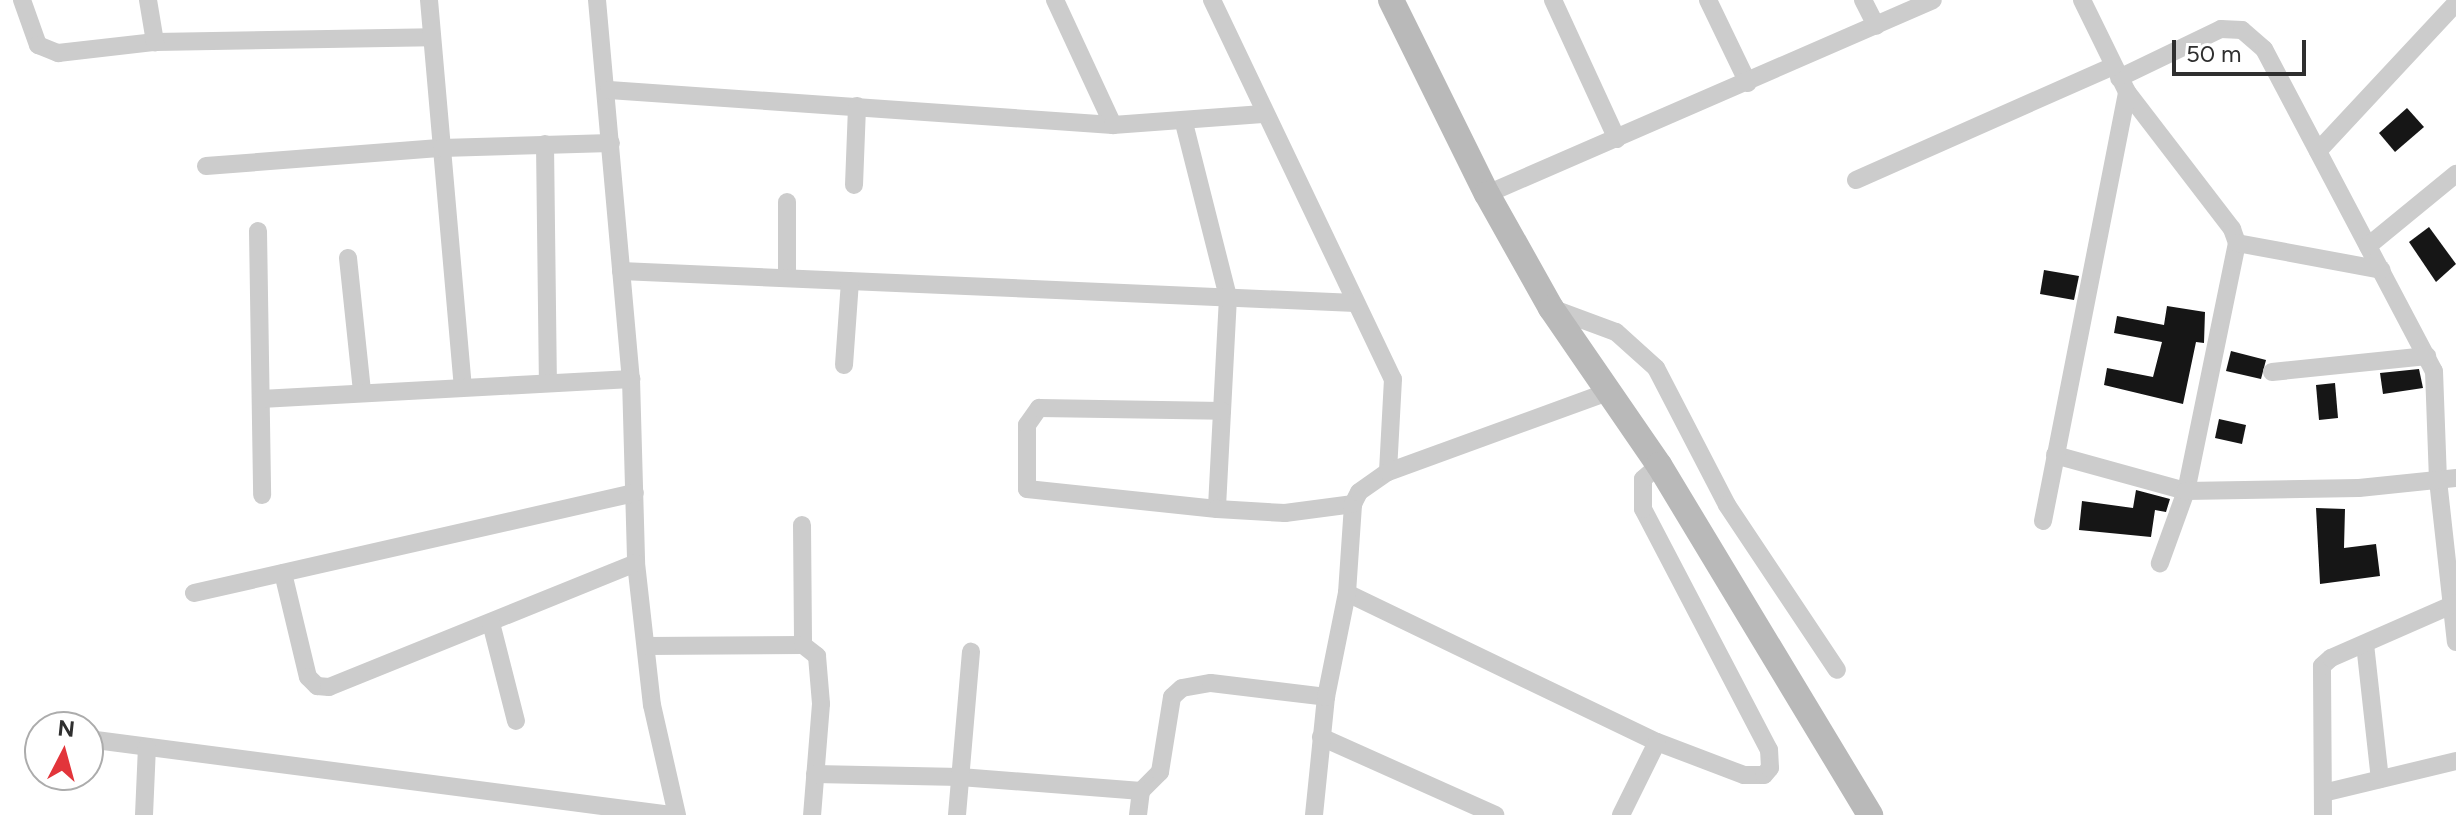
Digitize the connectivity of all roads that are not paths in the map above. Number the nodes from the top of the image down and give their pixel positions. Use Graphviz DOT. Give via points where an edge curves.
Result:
graph roads {
  1 [pos="22,0"];
  2 [pos="148,0"];
  3 [pos="429,0"];
  4 [pos="597,0"];
  5 [pos="1055,0"];
  6 [pos="1212,0"];
  7 [pos="1391,0"];
  8 [pos="1553,0"];
  9 [pos="1708,0"];
  10 [pos="1863,0"];
  11 [pos="1933,0"];
  12 [pos="2082,0"];
  13 [pos="2456,3"];
  14 [pos="1876,26"];
  15 [pos="431,37"];
  16 [pos="155,42"];
  17 [pos="2119,79"];
  18 [pos="1748,83"];
  19 [pos="609,90"];
  20 [pos="857,106"];
  21 [pos="1263,114"];
  22 [pos="1184,123"];
  23 [pos="1113,125"];
  24 [pos="1617,139"];
  25 [pos="611,143"];
  26 [pos="545,144"];
  27 [pos="442,148"];
  28 [pos="2318,151"];
  29 [pos="206,166"];
  30 [pos="2456,174"];
  31 [pos="1856,180"];
  32 [pos="854,185"];
  33 [pos="1487,194"];
  34 [pos="787,202"];
  35 [pos="258,231"];
  36 [pos="2237,243"];
  37 [pos="2368,246"];
  38 [pos="348,258"];
  39 [pos="2382,270"];
  40 [pos="621,271"];
  41 [pos="787,278"];
  42 [pos="850,281"];
  43 [pos="1228,297"];
  44 [pos="1355,303"];
  45 [pos="1551,308"];
  46 [pos="2427,356"];
  47 [pos="844,365"];
  48 [pos="2272,372"];
  49 [pos="631,379"];
  50 [pos="548,381"];
  51 [pos="463,385"];
  52 [pos="1610,391"];
  53 [pos="362,392"];
  54 [pos="261,399"];
  55 [pos="1222,411"];
  56 [pos="2055,455"];
  57 [pos="1659,465"];
  58 [pos="1388,472"];
  59 [pos="2447,479"];
  60 [pos="2186,491"];
  61 [pos="635,493"];
  62 [pos="262,495"];
  63 [pos="1353,504"];
  64 [pos="1217,509"];
  65 [pos="2043,521"];
  66 [pos="802,525"];
  67 [pos="636,563"];
  68 [pos="2160,563"];
  69 [pos="283,573"];
  70 [pos="194,593"];
  71 [pos="1347,593"];
  72 [pos="2454,604"];
  73 [pos="491,623"];
  74 [pos="2456,642"];
  75 [pos="2365,644"];
  76 [pos="803,645"];
  77 [pos="646,646"];
  78 [pos="971,652"];
  79 [pos="1837,670"];
  80 [pos="1326,697"];
  81 [pos="516,721"];
  82 [pos="1321,737"];
  83 [pos="104,741"];
  84 [pos="1657,742"];
  85 [pos="147,747"];
  86 [pos="2456,761"];
  87 [pos="815,774"];
  88 [pos="960,777"];
  89 [pos="2380,779"];
  90 [pos="1141,791"];
  91 [pos="2323,793"];
  92 [pos="553,808"];
  93 [pos="144,815"];
  94 [pos="674,815"];
  95 [pos="812,815"];
  96 [pos="957,815"];
  97 [pos="1138,815"];
  98 [pos="1314,815"];
  99 [pos="1495,815"];
  100 [pos="1621,815"];
  101 [pos="1870,815"];
  102 [pos="2323,815"];
  1 -- 16 [label="street" via="38,45 58,53"];
  2 -- 16 [label="street"];
  3 -- 15 [label="street"];
  4 -- 19 [label="street"];
  5 -- 23 [label="street"];
  6 -- 21 [label="street"];
  7 -- 33 [label="street"];
  8 -- 24 [label="street"];
  9 -- 18 [label="street"];
  10 -- 14 [label="street"];
  11 -- 14 [label="street"];
  12 -- 17 [label="street"];
  13 -- 28 [label="street"];
  14 -- 18 [label="street"];
  15 -- 16 [label="street"];
  15 -- 27 [label="street"];
  17 -- 28 [label="street" via="2221,29 2242,30 2264,49"];
  17 -- 31 [label="street"];
  17 -- 36 [label="street" via="2232,229"];
  17 -- 56 [label="street"];
  18 -- 24 [label="street"];
  19 -- 20 [label="street"];
  19 -- 25 [label="street"];
  20 -- 23 [label="street"];
  20 -- 32 [label="street"];
  21 -- 22 [label="street"];
  21 -- 44 [label="street"];
  22 -- 23 [label="street"];
  22 -- 43 [label="street"];
  24 -- 33 [label="street"];
  25 -- 26 [label="street"];
  25 -- 40 [label="street"];
  26 -- 27 [label="street"];
  26 -- 50 [label="street"];
  27 -- 29 [label="street"];
  27 -- 51 [label="street"];
  28 -- 37 [label="street"];
  30 -- 37 [label="street"];
  33 -- 45 [label="street"];
  34 -- 41 [label="street"];
  35 -- 54 [label="street"];
  36 -- 39 [label="street"];
  36 -- 60 [label="street"];
  37 -- 39 [label="street"];
  38 -- 53 [label="street"];
  39 -- 46 [label="street"];
  40 -- 41 [label="street"];
  40 -- 49 [label="street"];
  41 -- 42 [label="street"];
  42 -- 43 [label="street"];
  42 -- 47 [label="street"];
  43 -- 44 [label="street"];
  43 -- 55 [label="street"];
  44 -- 58 [label="street" via="1393,379"];
  45 -- 52 [label="street"];
  45 -- 79 [label="street" via="1616,332 1656,368 1727,505"];
  46 -- 48 [label="street"];
  46 -- 59 [label="street" via="2437,391"];
  49 -- 50 [label="street"];
  49 -- 61 [label="street"];
  50 -- 51 [label="street"];
  51 -- 53 [label="street"];
  52 -- 57 [label="street"];
  52 -- 58 [label="street"];
  53 -- 54 [label="street"];
  54 -- 62 [label="street"];
  55 -- 64 [label="street"];
  55 -- 64 [label="street" via="1039,408 1030,414 1026,452 1027,489 1037,494"];
  56 -- 60 [label="street"];
  56 -- 65 [label="street"];
  57 -- 84 [label="street" via="1640,488 1651,532 1769,750 1770,768 1764,775 1744,775"];
  57 -- 101 [label="street"];
  58 -- 63 [label="street" via="1368,481"];
  59 -- 60 [label="street" via="2359,488"];
  59 -- 72 [label="street"];
  60 -- 68 [label="street"];
  61 -- 67 [label="street"];
  61 -- 69 [label="street"];
  63 -- 64 [label="street" via="1285,513"];
  63 -- 71 [label="street"];
  66 -- 76 [label="street"];
  67 -- 73 [label="street"];
  67 -- 77 [label="street"];
  69 -- 70 [label="street"];
  69 -- 73 [label="street" via="308,677 317,686 353,679"];
  71 -- 80 [label="street"];
  71 -- 84 [label="street"];
  72 -- 74 [label="street"];
  72 -- 75 [label="street"];
  73 -- 81 [label="street"];
  75 -- 89 [label="street"];
  75 -- 91 [label="street" via="2322,666"];
  76 -- 77 [label="street"];
  76 -- 87 [label="street" via="817,656 821,704"];
  77 -- 94 [label="street"];
  78 -- 88 [label="street"];
  80 -- 82 [label="street"];
  80 -- 90 [label="street" via="1211,683 1182,688 1172,697 1160,772"];
  82 -- 98 [label="street"];
  82 -- 99 [label="street"];
  83 -- 85 [label="street"];
  84 -- 100 [label="street"];
  85 -- 92 [label="street"];
  85 -- 93 [label="street"];
  86 -- 89 [label="street"];
  87 -- 88 [label="street"];
  87 -- 95 [label="street"];
  88 -- 90 [label="street"];
  88 -- 96 [label="street"];
  89 -- 91 [label="street"];
  90 -- 97 [label="street"];
  91 -- 102 [label="street"];
  92 -- 94 [label="street"];
}
